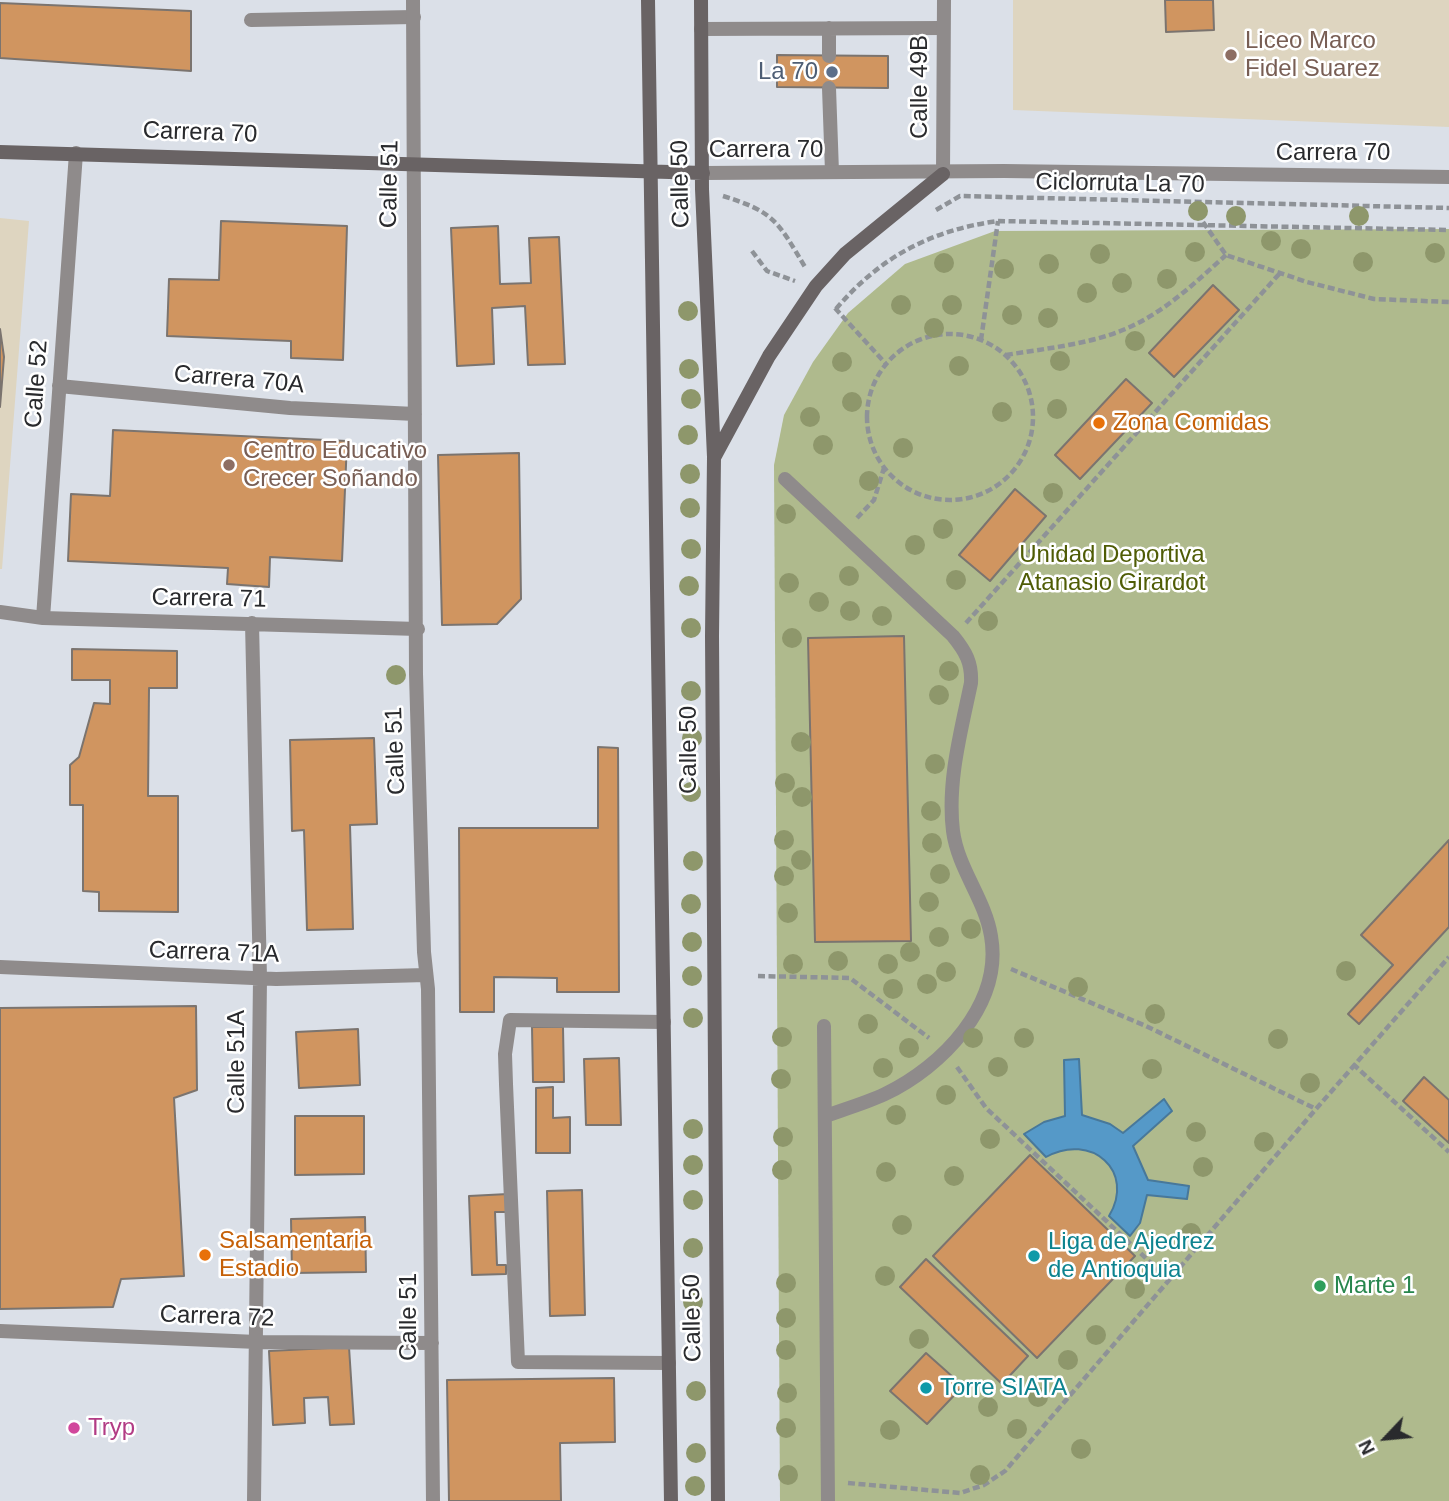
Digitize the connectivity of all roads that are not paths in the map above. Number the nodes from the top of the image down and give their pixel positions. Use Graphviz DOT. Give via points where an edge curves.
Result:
graph roads {
  1 [pos="413,0"];
  2 [pos="648,0"];
  3 [pos="701,0"];
  4 [pos="944,0"];
  5 [pos="414,17"];
  6 [pos="251,20"];
  7 [pos="829,28"];
  8 [pos="943,28"];
  9 [pos="701,29"];
  10 [pos="829,56"];
  11 [pos="829,88"];
  12 [pos="0,152"];
  13 [pos="76,153"];
  14 [pos="413,162"];
  15 [pos="832,172"];
  16 [pos="648,173"];
  17 [pos="703,173"];
  18 [pos="943,174"];
  19 [pos="1449,177"];
  20 [pos="59,386"];
  21 [pos="415,414"];
  22 [pos="714,457"];
  23 [pos="785,479"];
  24 [pos="0,611"];
  25 [pos="43,618"];
  26 [pos="252,623"];
  27 [pos="418,629"];
  28 [pos="0,967"];
  29 [pos="426,975"];
  30 [pos="260,978"];
  31 [pos="664,1022"];
  32 [pos="824,1026"];
  33 [pos="825,1116"];
  34 [pos="0,1331"];
  35 [pos="257,1342"];
  36 [pos="432,1343"];
  37 [pos="669,1363"];
  38 [pos="254,1501"];
  39 [pos="433,1501"];
  40 [pos="671,1501"];
  41 [pos="718,1501"];
  42 [pos="828,1501"];
  1 -- 5 [label="street, Calle 51"];
  2 -- 16 [label="main road, Calle 50"];
  3 -- 9 [label="main road, Calle 50"];
  4 -- 8 [label="street, Calle 49B"];
  5 -- 6 [label="street"];
  5 -- 14 [label="street, Calle 51"];
  7 -- 8 [label="street"];
  7 -- 9 [label="street"];
  7 -- 10 [label="street"];
  8 -- 18 [label="street, Calle 49B"];
  9 -- 17 [label="main road, Calle 50"];
  11 -- 15 [label="street"];
  12 -- 13 [label="main road, Carrera 70"];
  13 -- 14 [label="main road, Carrera 70"];
  13 -- 20 [label="street, Calle 52"];
  14 -- 16 [label="main road, Carrera 70"];
  14 -- 21 [label="street, Calle 51"];
  15 -- 17 [label="street, Carrera 70"];
  15 -- 18 [label="street, Carrera 70"];
  16 -- 17 [label="main road, Carrera 70"];
  16 -- 31 [label="main road, Calle 50"];
  17 -- 22 [label="main road, Calle 50"];
  18 -- 19 [label="street, Carrera 70"];
  18 -- 22 [label="main road" via="845,254 769,356"];
  20 -- 21 [label="street, Carrera 70A" via="290,408"];
  20 -- 25 [label="street, Calle 52"];
  21 -- 27 [label="street, Calle 51"];
  22 -- 41 [label="main road, Calle 50"];
  23 -- 33 [label="street" via="967,653 972,669 953,788 953,832 991,936 986,991 946,1051 884,1094"];
  24 -- 25 [label="street, Carrera 71"];
  25 -- 26 [label="street, Carrera 71"];
  26 -- 27 [label="street, Carrera 71"];
  26 -- 30 [label="street, Calle 51A"];
  27 -- 29 [label="street, Calle 51"];
  28 -- 30 [label="street, Carrera 71A"];
  29 -- 30 [label="street, Carrera 71A"];
  29 -- 36 [label="street, Calle 51"];
  30 -- 35 [label="street, Calle 51A"];
  31 -- 37 [label="main road, Calle 50"];
  31 -- 37 [label="street" via="510,1020 505,1064 517,1362"];
  32 -- 33 [label="street"];
  33 -- 42 [label="street"];
  34 -- 35 [label="street, Carrera 72"];
  35 -- 36 [label="street, Carrera 72"];
  35 -- 38 [label="street, Calle 51A"];
  36 -- 39 [label="street, Calle 51"];
  37 -- 40 [label="main road, Calle 50"];
}
